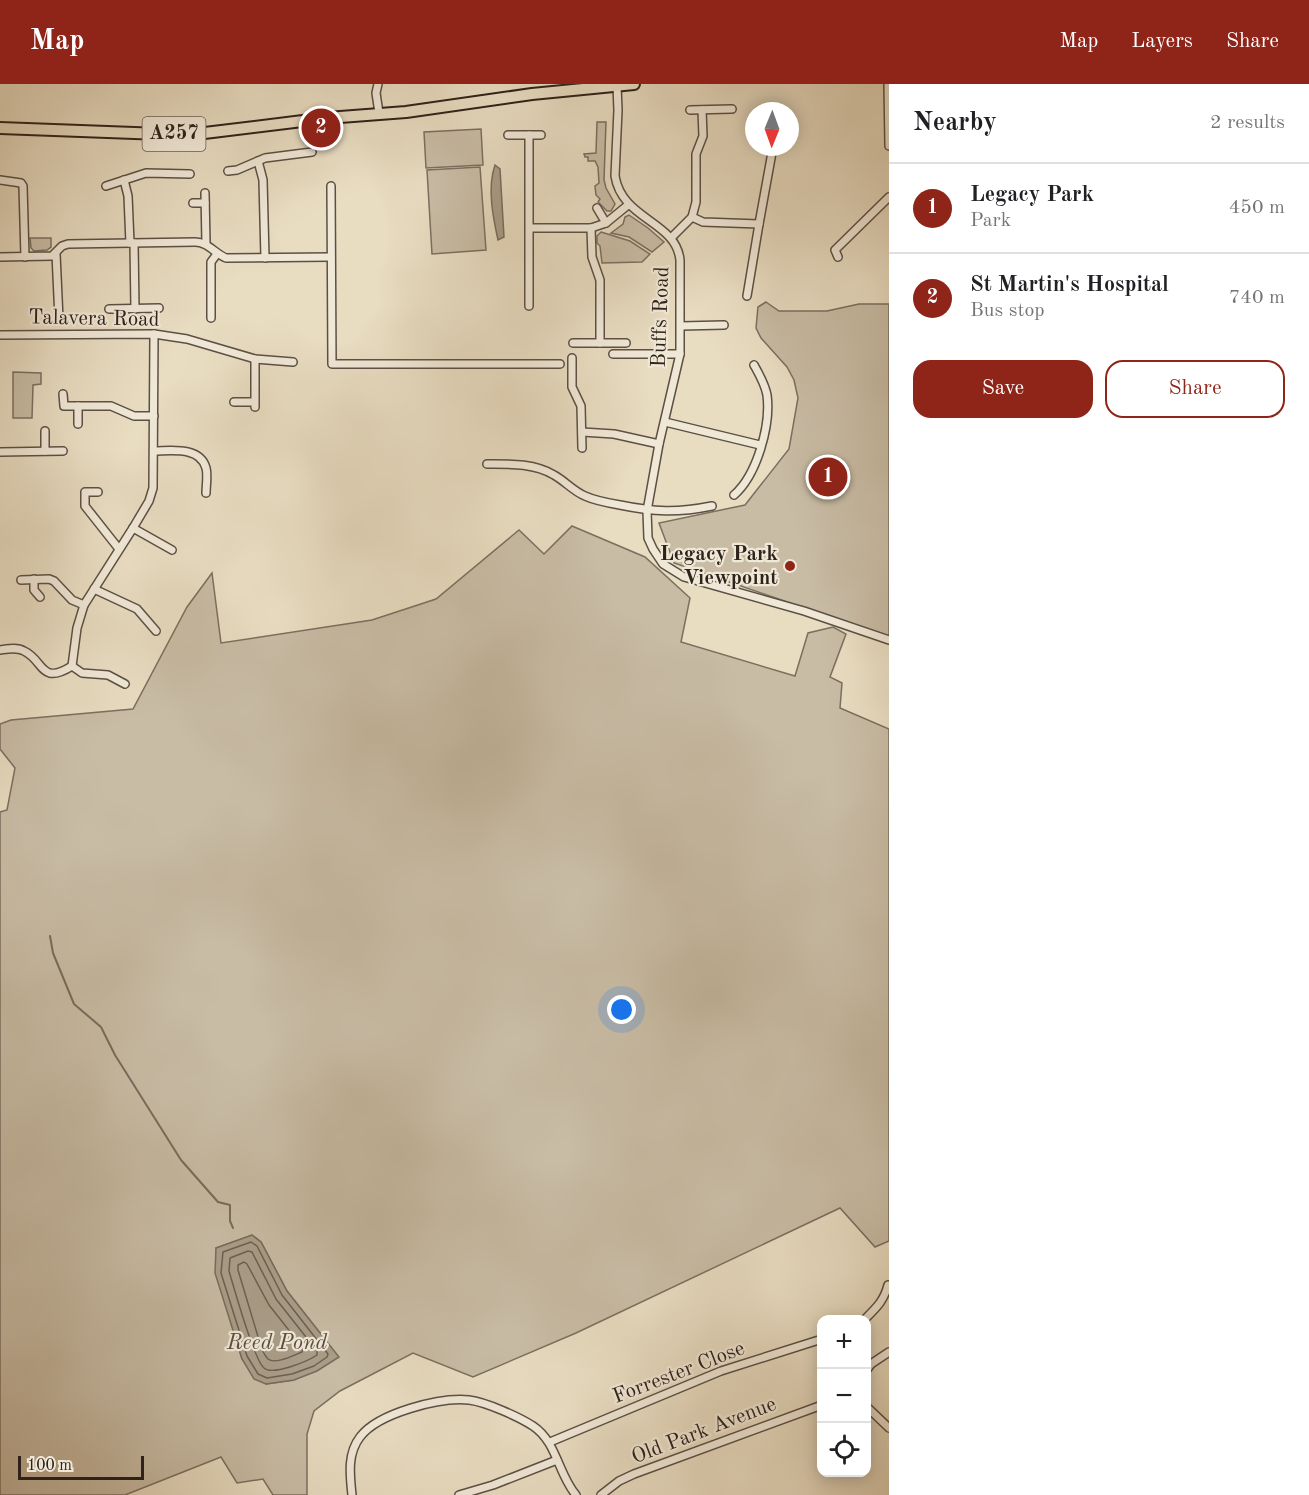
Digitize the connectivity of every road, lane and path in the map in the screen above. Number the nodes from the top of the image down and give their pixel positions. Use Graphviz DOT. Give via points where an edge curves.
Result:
graph roads {
  1 [pos="378,84"];
  2 [pos="634,84"];
  3 [pos="888,84"];
  4 [pos="617,86"];
  5 [pos="732,109"];
  6 [pos="690,110"];
  7 [pos="702,110"];
  8 [pos="379,114"];
  9 [pos="0,128"];
  10 [pos="508,135"];
  11 [pos="529,135"];
  12 [pos="541,135"];
  13 [pos="889,146"];
  14 [pos="312,152"];
  15 [pos="771,156"];
  16 [pos="258,160"];
  17 [pos="228,171"];
  18 [pos="190,174"];
  19 [pos="0,180"];
  20 [pos="124,180"];
  21 [pos="106,186"];
  22 [pos="331,186"];
  23 [pos="205,193"];
  24 [pos="889,197"];
  25 [pos="193,203"];
  26 [pos="206,203"];
  27 [pos="628,205"];
  28 [pos="597,208"];
  29 [pos="692,217"];
  30 [pos="606,223"];
  31 [pos="759,224"];
  32 [pos="530,228"];
  33 [pos="591,228"];
  34 [pos="671,238"];
  35 [pos="132,243"];
  36 [pos="206,244"];
  37 [pos="56,254"];
  38 [pos="217,254"];
  39 [pos="0,257"];
  40 [pos="25,257"];
  41 [pos="331,257"];
  42 [pos="838,257"];
  43 [pos="265,258"];
  44 [pos="747,296"];
  45 [pos="529,306"];
  46 [pos="159,308"];
  47 [pos="109,309"];
  48 [pos="135,309"];
  49 [pos="211,318"];
  50 [pos="59,319"];
  51 [pos="681,326"];
  52 [pos="724,326"];
  53 [pos="154,334"];
  54 [pos="0,335"];
  55 [pos="573,343"];
  56 [pos="600,343"];
  57 [pos="626,343"];
  58 [pos="613,354"];
  59 [pos="680,354"];
  60 [pos="572,358"];
  61 [pos="255,359"];
  62 [pos="293,362"];
  63 [pos="560,363"];
  64 [pos="754,364"];
  65 [pos="63,394"];
  66 [pos="234,402"];
  67 [pos="78,406"];
  68 [pos="154,416"];
  69 [pos="665,422"];
  70 [pos="78,424"];
  71 [pos="45,432"];
  72 [pos="582,432"];
  73 [pos="659,444"];
  74 [pos="760,445"];
  75 [pos="582,448"];
  76 [pos="45,451"];
  77 [pos="63,451"];
  78 [pos="154,451"];
  79 [pos="0,452"];
  80 [pos="487,464"];
  81 [pos="98,492"];
  82 [pos="206,493"];
  83 [pos="734,495"];
  84 [pos="712,506"];
  85 [pos="647,511"];
  86 [pos="133,528"];
  87 [pos="119,549"];
  88 [pos="172,550"];
  89 [pos="33,579"];
  90 [pos="21,580"];
  91 [pos="94,589"];
  92 [pos="40,597"];
  93 [pos="84,605"];
  94 [pos="156,632"];
  95 [pos="889,640"];
  96 [pos="0,650"];
  97 [pos="72,666"];
  98 [pos="124,684"];
  99 [pos="888,1285"];
  100 [pos="869,1315"];
  101 [pos="817,1341"];
  102 [pos="889,1352"];
  103 [pos="868,1369"];
  104 [pos="817,1407"];
  105 [pos="871,1410"];
  106 [pos="889,1428"];
  107 [pos="550,1442"];
  108 [pos="557,1460"];
  109 [pos="352,1495"];
  110 [pos="459,1495"];
  111 [pos="576,1495"];
  112 [pos="601,1495"];
  1 -- 8 [label="street"];
  2 -- 4 [label="main road, A257"];
  3 -- 13 [label="street"];
  4 -- 8 [label="main road, A257"];
  4 -- 27 [label="street, Buffs Road" via="615,176"];
  5 -- 7 [label="street"];
  6 -- 7 [label="street"];
  7 -- 29 [label="street" via="703,136 696,154 696,202"];
  8 -- 9 [label="main road, A257" via="188,135"];
  10 -- 11 [label="street"];
  11 -- 12 [label="street"];
  11 -- 32 [label="street"];
  14 -- 16 [label="street"];
  15 -- 31 [label="street"];
  16 -- 17 [label="street"];
  16 -- 43 [label="street" via="263,180"];
  18 -- 20 [label="street" via="146,173"];
  19 -- 40 [label="street" via="23,186"];
  20 -- 21 [label="street"];
  20 -- 35 [label="street"];
  22 -- 41 [label="street"];
  23 -- 26 [label="street"];
  24 -- 42 [label="street" via="835,250"];
  25 -- 26 [label="street"];
  26 -- 36 [label="street"];
  27 -- 30 [label="street"];
  27 -- 34 [label="street, Buffs Road"];
  28 -- 30 [label="street"];
  29 -- 31 [label="street" via="703,222"];
  29 -- 34 [label="street"];
  30 -- 33 [label="street"];
  31 -- 44 [label="street"];
  32 -- 33 [label="street"];
  32 -- 45 [label="street"];
  33 -- 56 [label="street" via="592,257 600,280"];
  34 -- 51 [label="street, Buffs Road" via="679,252"];
  35 -- 36 [label="street"];
  35 -- 37 [label="street" via="68,244"];
  35 -- 48 [label="street"];
  36 -- 38 [label="street"];
  37 -- 40 [label="street"];
  37 -- 50 [label="street"];
  38 -- 43 [label="street"];
  38 -- 49 [label="street" via="211,262"];
  39 -- 40 [label="street"];
  41 -- 43 [label="street"];
  41 -- 63 [label="street" via="332,364"];
  46 -- 48 [label="street"];
  47 -- 48 [label="street"];
  51 -- 52 [label="street"];
  51 -- 59 [label="street, Buffs Road"];
  53 -- 54 [label="street, Talavera Road"];
  53 -- 61 [label="street, Talavera Road" via="187,339"];
  53 -- 68 [label="street"];
  55 -- 56 [label="street"];
  56 -- 57 [label="street"];
  58 -- 59 [label="street"];
  59 -- 69 [label="street, Buffs Road"];
  60 -- 72 [label="street" via="572,387 581,406"];
  61 -- 62 [label="street, Talavera Road"];
  61 -- 66 [label="street" via="255,404"];
  64 -- 74 [label="street" via="767,396"];
  65 -- 67 [label="street" via="64,406"];
  67 -- 68 [label="street" via="111,406 134,416"];
  67 -- 70 [label="street"];
  68 -- 78 [label="street"];
  69 -- 73 [label="street, Buffs Road"];
  69 -- 74 [label="street"];
  71 -- 76 [label="street"];
  72 -- 73 [label="street"];
  72 -- 75 [label="street"];
  73 -- 85 [label="street, Buffs Road"];
  74 -- 83 [label="street" via="751,475"];
  76 -- 77 [label="street"];
  76 -- 79 [label="street"];
  78 -- 82 [label="street" via="185,451 197,456 207,468"];
  78 -- 86 [label="street" via="153,488"];
  80 -- 85 [label="street" via="538,468 586,496"];
  81 -- 87 [label="street" via="85,492 85,506"];
  84 -- 85 [label="street" via="680,512"];
  85 -- 95 [label="street, Buffs Road" via="648,538 663,564 679,575"];
  86 -- 87 [label="street"];
  86 -- 88 [label="street"];
  87 -- 91 [label="street"];
  89 -- 90 [label="street"];
  89 -- 92 [label="street" via="34,590"];
  89 -- 93 [label="street" via="54,581 65,595"];
  91 -- 93 [label="street"];
  91 -- 94 [label="street" via="137,609"];
  93 -- 97 [label="street"];
  96 -- 97 [label="street" via="14,648 27,652 49,673 61,673"];
  97 -- 98 [label="street" via="82,673 108,675"];
  99 -- 100 [label="street" via="885,1298"];
  101 -- 107 [label="street, Forrester Close" via="721,1371"];
  102 -- 103 [label="street"];
  104 -- 112 [label="street, Old Park Avenue" via="634,1474"];
  105 -- 106 [label="street"];
  107 -- 108 [label="street"];
  107 -- 109 [label="street" via="517,1416 470,1400 423,1404 380,1419 359,1438 349,1462"];
  108 -- 110 [label="street"];
  108 -- 111 [label="street"];
}
